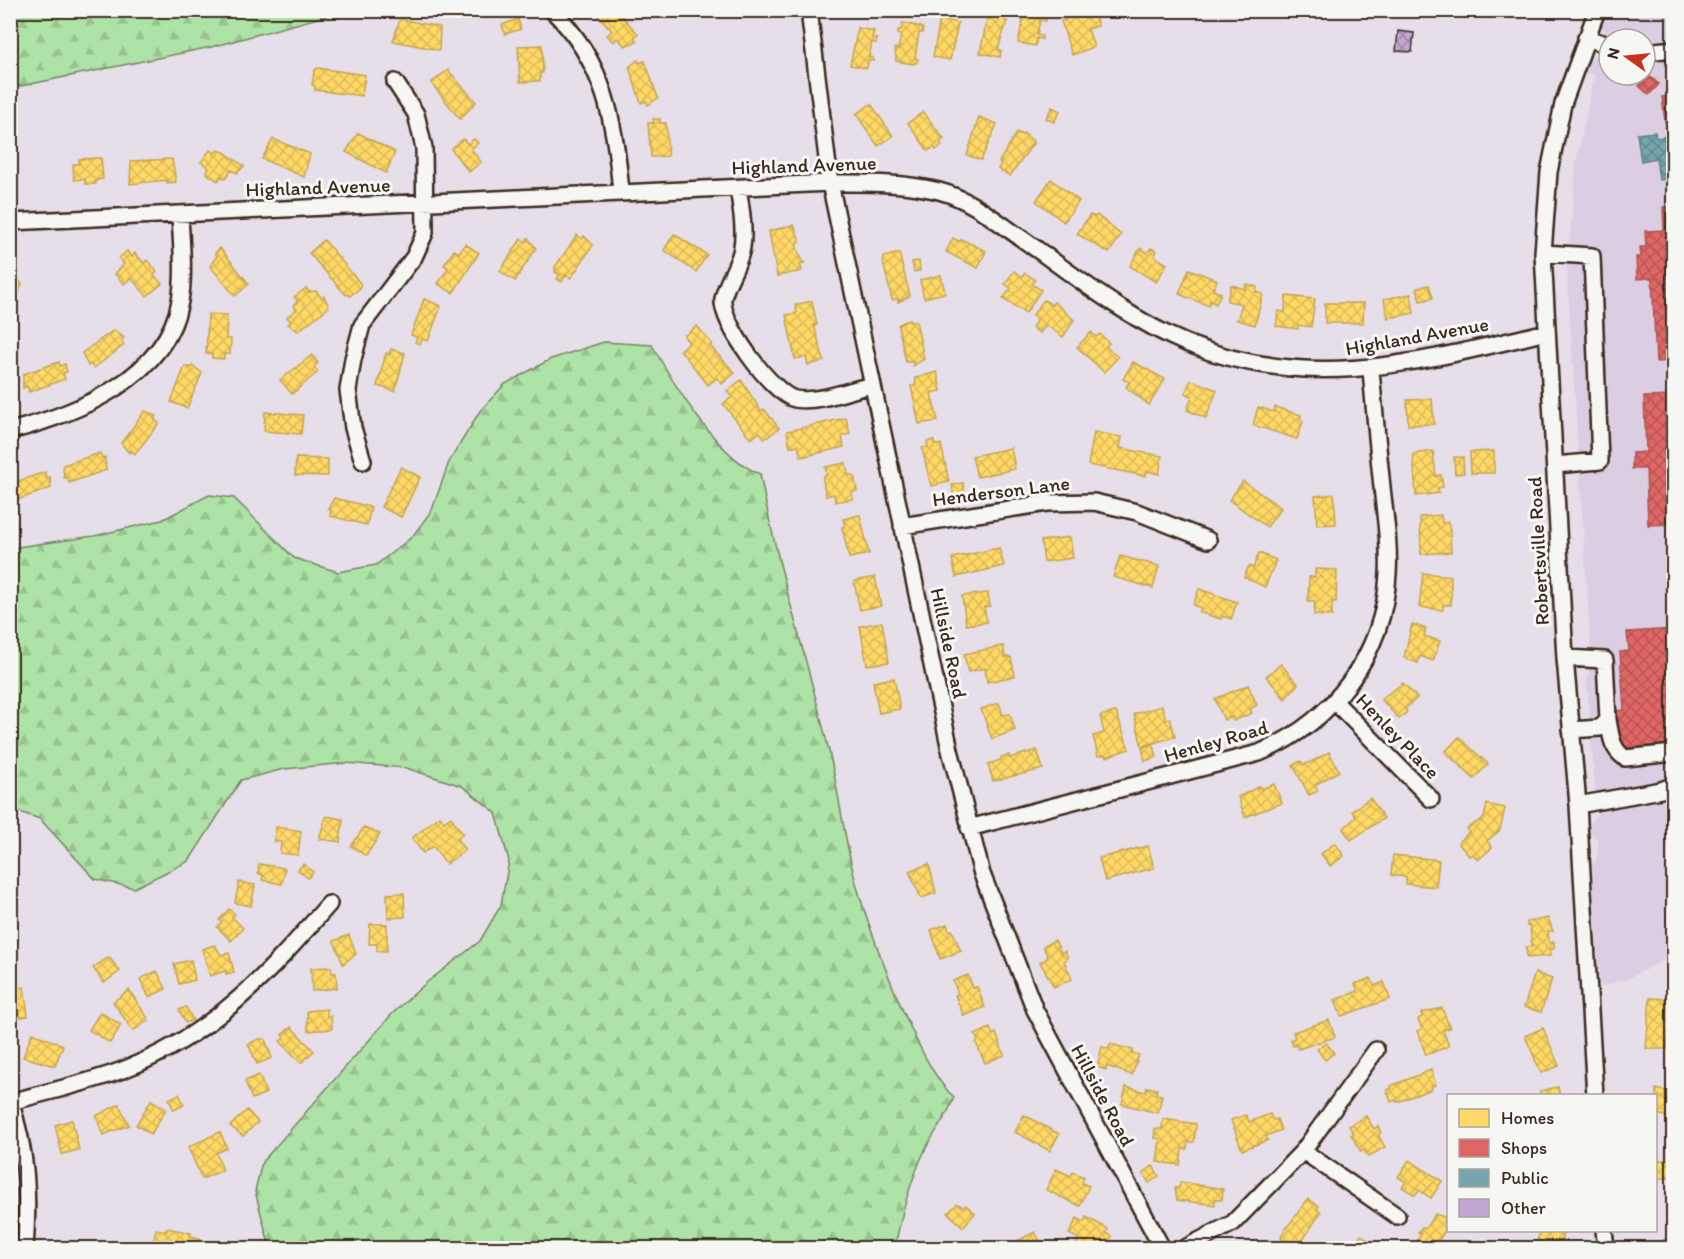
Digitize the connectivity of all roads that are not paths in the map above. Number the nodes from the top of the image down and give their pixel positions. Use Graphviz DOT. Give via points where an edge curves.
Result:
graph roads {
  1 [pos="552,10"];
  2 [pos="809,10"];
  3 [pos="1597,10"];
  4 [pos="1586,38"];
  5 [pos="1597,41"];
  6 [pos="1674,49"];
  7 [pos="1657,51"];
  8 [pos="395,82"];
  9 [pos="830,183"];
  10 [pos="738,188"];
  11 [pos="621,192"];
  12 [pos="425,203"];
  13 [pos="180,214"];
  14 [pos="10,222"];
  15 [pos="1543,252"];
  16 [pos="1547,332"];
  17 [pos="1371,369"];
  18 [pos="872,385"];
  19 [pos="10,431"];
  20 [pos="363,461"];
  21 [pos="1555,465"];
  22 [pos="902,525"];
  23 [pos="1208,540"];
  24 [pos="1565,658"];
  25 [pos="1335,702"];
  26 [pos="1608,720"];
  27 [pos="1571,730"];
  28 [pos="1674,753"];
  29 [pos="1674,785"];
  30 [pos="1431,799"];
  31 [pos="1578,805"];
  32 [pos="969,828"];
  33 [pos="328,904"];
  34 [pos="1377,1050"];
  35 [pos="1595,1094"];
  36 [pos="11,1101"];
  37 [pos="1303,1151"];
  38 [pos="1397,1216"];
  39 [pos="1604,1232"];
  40 [pos="25,1248"];
  41 [pos="1162,1248"];
  42 [pos="1185,1248"];
  43 [pos="1606,1248"];
  1 -- 11 [label="street" via="585,52 602,85 616,137"];
  2 -- 9 [label="street, Hillside Road"];
  3 -- 4 [label="street, Robertsville Road"];
  4 -- 5 [label="street"];
  4 -- 15 [label="street, Robertsville Road" via="1563,104 1551,160"];
  6 -- 7 [label="street"];
  8 -- 12 [label="street" via="416,114 424,147"];
  9 -- 10 [label="street, Highland Avenue"];
  9 -- 17 [label="street, Highland Avenue" via="901,184 939,191 975,205 1119,306 1157,329 1206,350 1276,367"];
  9 -- 18 [label="street, Hillside Road"];
  10 -- 11 [label="street, Highland Avenue"];
  10 -- 18 [label="street" via="742,248 723,297 729,327 765,375 795,399"];
  11 -- 12 [label="street, Highland Avenue"];
  12 -- 13 [label="street, Highland Avenue"];
  12 -- 20 [label="street" via="425,233 414,257 362,325 352,359 348,390"];
  13 -- 14 [label="street, Highland Avenue"];
  13 -- 19 [label="street" via="181,300 175,324 146,366 115,388 67,412"];
  15 -- 16 [label="street, Robertsville Road"];
  15 -- 21 [label="street" via="1592,256 1593,268 1600,461"];
  16 -- 17 [label="street, Highland Avenue"];
  16 -- 21 [label="street, Robertsville Road"];
  17 -- 25 [label="street, Henley Road" via="1388,552 1387,584 1372,646"];
  18 -- 22 [label="street, Hillside Road"];
  21 -- 24 [label="street, Robertsville Road"];
  22 -- 23 [label="street, Henderson Lane" via="1047,503 1085,502 1137,512"];
  22 -- 32 [label="street, Hillside Road"];
  24 -- 26 [label="street" via="1605,660"];
  24 -- 27 [label="street, Robertsville Road"];
  25 -- 30 [label="street, Henley Place"];
  25 -- 32 [label="street, Henley Road" via="1307,728 1259,753"];
  26 -- 27 [label="street" via="1600,728"];
  26 -- 28 [label="street" via="1612,743 1624,758"];
  27 -- 31 [label="street, Robertsville Road"];
  29 -- 31 [label="street"];
  31 -- 35 [label="street, Robertsville Road"];
  32 -- 41 [label="street, Hillside Road" via="992,905 1035,1010"];
  33 -- 36 [label="street" via="242,998 195,1033 125,1069"];
  34 -- 37 [label="street"];
  36 -- 40 [label="street" via="22,1144 28,1198"];
  37 -- 38 [label="street"];
  37 -- 42 [label="street" via="1233,1222"];
  39 -- 43 [label="street"];
}
